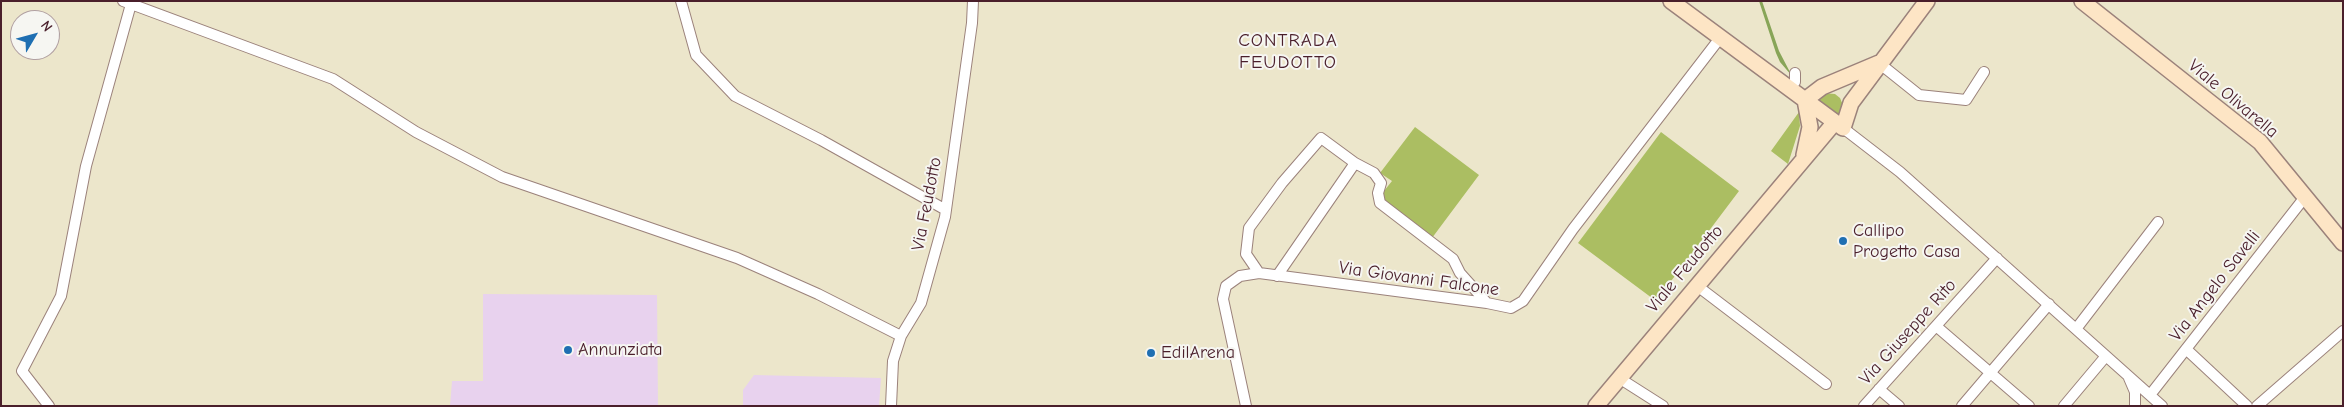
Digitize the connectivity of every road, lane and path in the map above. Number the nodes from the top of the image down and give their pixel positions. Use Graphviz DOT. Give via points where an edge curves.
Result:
graph roads {
  1 [pos="681,1"];
  2 [pos="973,1"];
  3 [pos="1671,1"];
  4 [pos="1927,1"];
  5 [pos="2082,1"];
  6 [pos="127,3"];
  7 [pos="1720,38"];
  8 [pos="1879,63"];
  9 [pos="1984,72"];
  10 [pos="1795,73"];
  11 [pos="1828,85"];
  12 [pos="1789,89"];
  13 [pos="1805,100"];
  14 [pos="1851,103"];
  15 [pos="1834,121"];
  16 [pos="1807,153"];
  17 [pos="1355,163"];
  18 [pos="2305,197"];
  19 [pos="946,210"];
  20 [pos="2158,222"];
  21 [pos="2343,243"];
  22 [pos="1997,258"];
  23 [pos="1259,273"];
  24 [pos="1277,276"];
  25 [pos="1696,285"];
  26 [pos="1487,303"];
  27 [pos="2049,304"];
  28 [pos="1936,326"];
  29 [pos="2076,329"];
  30 [pos="2343,331"];
  31 [pos="901,336"];
  32 [pos="2186,349"];
  33 [pos="2106,356"];
  34 [pos="1991,372"];
  35 [pos="2126,373"];
  36 [pos="1619,378"];
  37 [pos="1826,384"];
  38 [pos="1879,389"];
  39 [pos="2150,395"];
  40 [pos="49,406"];
  41 [pos="891,406"];
  42 [pos="1246,406"];
  43 [pos="1596,406"];
  44 [pos="1663,406"];
  45 [pos="1864,406"];
  46 [pos="1899,406"];
  47 [pos="1962,406"];
  48 [pos="2029,406"];
  49 [pos="2064,406"];
  50 [pos="2139,406"];
  51 [pos="2162,406"];
  52 [pos="2247,406"];
  53 [pos="2257,406"];
  1 -- 19 [label="street" via="696,55 735,96"];
  2 -- 19 [label="street, Via Feudotto"];
  3 -- 7 [label="street"];
  4 -- 8 [label="street"];
  5 -- 18 [label="street, Viale Olivarella" via="2260,142"];
  6 -- 31 [label="street" via="334,79 416,132 502,177 736,258"];
  6 -- 40 [label="street" via="86,166 61,296 22,371"];
  7 -- 12 [label="street"];
  7 -- 26 [label="street, Via Giovanni Falcone" via="1523,301 1511,308"];
  8 -- 9 [label="street" via="1919,95 1966,100"];
  8 -- 11 [label="street"];
  8 -- 14 [label="street"];
  10 -- 12 [label="street" via="1795,82"];
  11 -- 13 [label="street"];
  11 -- 14 [label="street" via="1842,92"];
  12 -- 13 [label="street"];
  13 -- 15 [label="street"];
  13 -- 16 [label="street" via="1810,127"];
  14 -- 15 [label="street"];
  15 -- 16 [label="street, Viale Feudotto"];
  15 -- 22 [label="street" via="1900,172"];
  16 -- 25 [label="street, Viale Feudotto"];
  17 -- 23 [label="street" via="1321,138 1282,182 1249,228 1246,254"];
  17 -- 24 [label="street"];
  17 -- 26 [label="street" via="1374,173 1381,183 1380,203 1453,259 1460,273"];
  18 -- 21 [label="street, Viale Olivarella"];
  18 -- 32 [label="street, Via Angelo Savelli"];
  19 -- 31 [label="street, Via Feudotto" via="922,303"];
  20 -- 29 [label="street"];
  22 -- 27 [label="street"];
  22 -- 28 [label="street, Via Giuseppe Rito"];
  23 -- 24 [label="street, Via Giovanni Falcone"];
  23 -- 42 [label="street, Via Giovanni Falcone" via="1240,276 1226,286 1224,299"];
  24 -- 26 [label="street, Via Giovanni Falcone"];
  25 -- 36 [label="street, Viale Feudotto"];
  25 -- 37 [label="street"];
  27 -- 29 [label="street"];
  27 -- 34 [label="street"];
  28 -- 34 [label="street"];
  28 -- 38 [label="street, Via Giuseppe Rito"];
  29 -- 33 [label="street"];
  30 -- 53 [label="street"];
  31 -- 41 [label="street, Via Feudotto" via="893,361"];
  32 -- 39 [label="street, Via Angelo Savelli"];
  32 -- 52 [label="street"];
  33 -- 35 [label="street"];
  33 -- 49 [label="street"];
  34 -- 47 [label="street"];
  34 -- 48 [label="street"];
  35 -- 39 [label="street"];
  35 -- 50 [label="street"];
  36 -- 43 [label="street, Viale Feudotto"];
  36 -- 44 [label="street"];
  38 -- 45 [label="street, Via Giuseppe Rito"];
  38 -- 46 [label="street"];
  39 -- 51 [label="street"];
}
